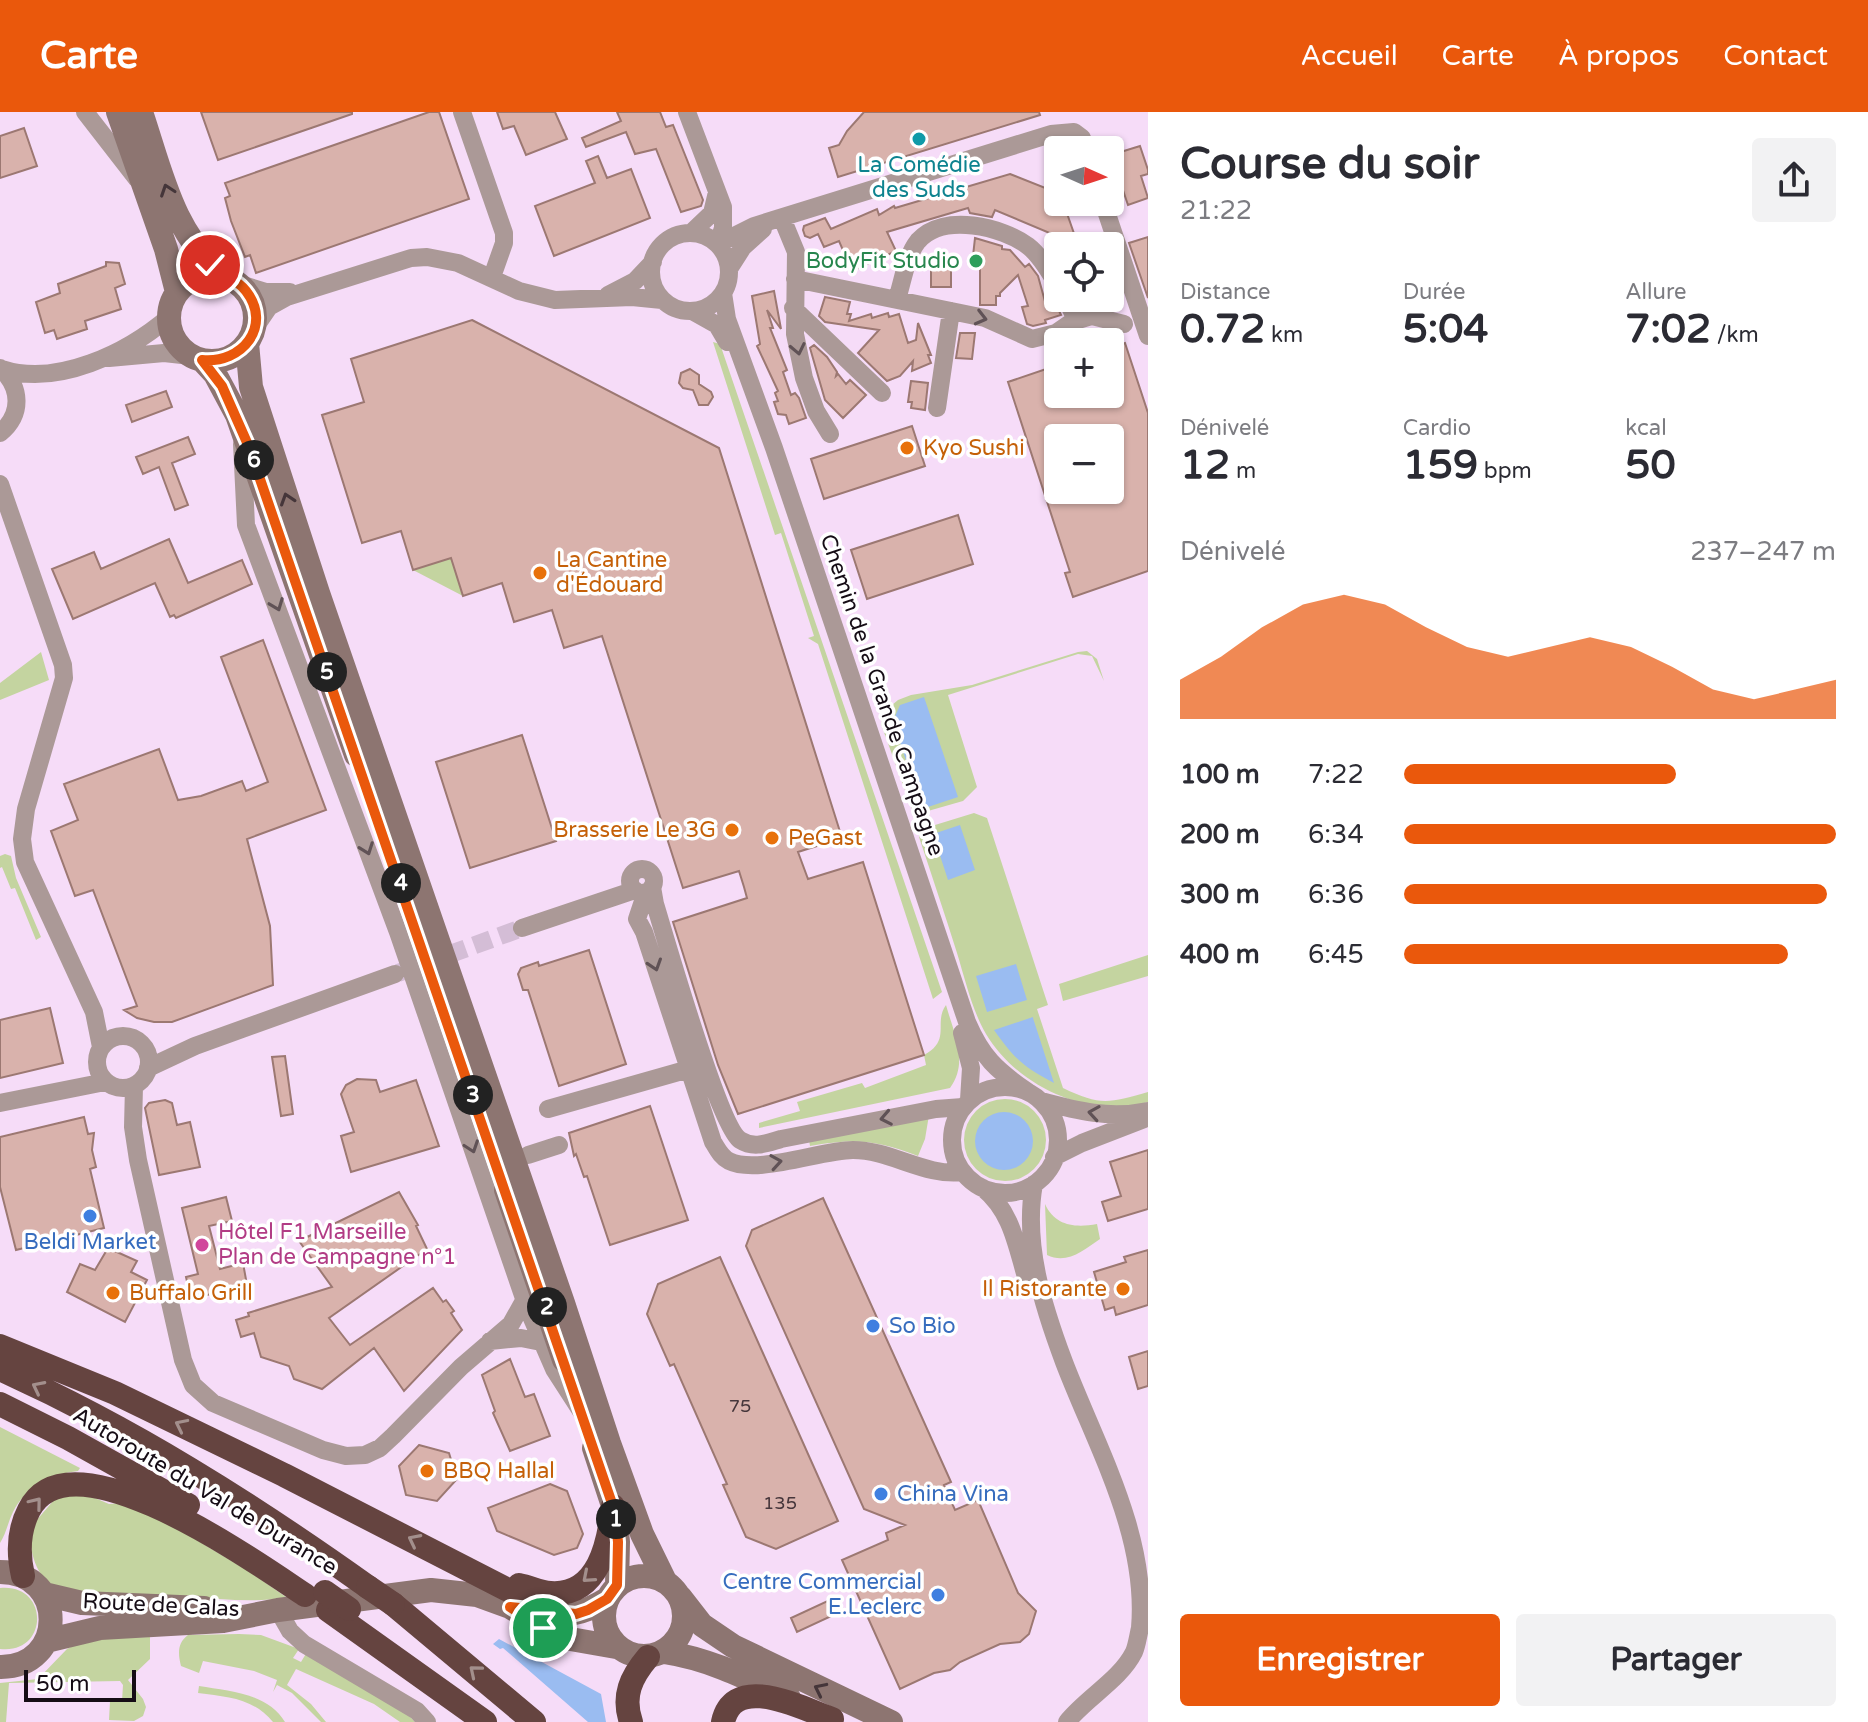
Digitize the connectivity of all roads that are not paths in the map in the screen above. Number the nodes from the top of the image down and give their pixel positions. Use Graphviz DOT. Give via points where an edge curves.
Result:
graph roads {
  1 [pos="85,112"];
  2 [pos="118,112"];
  3 [pos="141,112"];
  4 [pos="462,112"];
  5 [pos="687,112"];
  6 [pos="1044,136"];
  7 [pos="1045,136"];
  8 [pos="1079,136"];
  9 [pos="144,188"];
  10 [pos="720,200"];
  11 [pos="1108,216"];
  12 [pos="779,219"];
  13 [pos="691,233"];
  14 [pos="718,244"];
  15 [pos="653,262"];
  16 [pos="1044,265"];
  17 [pos="729,269"];
  18 [pos="492,277"];
  19 [pos="795,279"];
  20 [pos="232,280"];
  21 [pos="313,288"];
  22 [pos="177,292"];
  23 [pos="723,293"];
  24 [pos="597,298"];
  25 [pos="897,299"];
  26 [pos="662,300"];
  27 [pos="793,308"];
  28 [pos="692,311"];
  29 [pos="951,311"];
  30 [pos="1072,312"];
  31 [pos="169,317"];
  32 [pos="1076,320"];
  33 [pos="1124,324"];
  34 [pos="251,336"];
  35 [pos="1148,336"];
  36 [pos="197,358"];
  37 [pos="98,359"];
  38 [pos="1,368"];
  39 [pos="54,375"];
  40 [pos="882,393"];
  41 [pos="17,404"];
  42 [pos="937,408"];
  43 [pos="242,426"];
  44 [pos="0,433"];
  45 [pos="830,434"];
  46 [pos="1,484"];
  47 [pos="636,889"];
  48 [pos="522,928"];
  49 [pos="395,974"];
  50 [pos="94,1012"];
  51 [pos="120,1036"];
  52 [pos="141,1043"];
  53 [pos="195,1046"];
  54 [pos="98,1054"];
  55 [pos="148,1068"];
  56 [pos="689,1069"];
  57 [pos="119,1085"];
  58 [pos="31,1095"];
  59 [pos="1034,1096"];
  60 [pos="0,1103"];
  61 [pos="966,1104"];
  62 [pos="548,1109"];
  63 [pos="1148,1111"];
  64 [pos="1148,1118"];
  65 [pos="559,1145"];
  66 [pos="528,1155"];
  67 [pos="1054,1157"];
  68 [pos="963,1172"];
  69 [pos="1034,1184"];
  70 [pos="983,1188"];
  71 [pos="525,1299"];
  72 [pos="490,1341"];
  73 [pos="541,1342"];
  74 [pos="0,1346"];
  75 [pos="0,1369"];
  76 [pos="0,1404"];
  77 [pos="583,1414"];
  78 [pos="613,1506"];
  79 [pos="12,1574"];
  80 [pos="484,1576"];
  81 [pos="672,1589"];
  82 [pos="612,1592"];
  83 [pos="44,1594"];
  84 [pos="327,1602"];
  85 [pos="510,1607"];
  86 [pos="278,1610"];
  87 [pos="551,1612"];
  88 [pos="46,1641"];
  89 [pos="616,1647"];
  90 [pos="656,1654"];
  91 [pos="0,1667"];
  92 [pos="1097,1690"];
  93 [pos="835,1720"];
  94 [pos="1070,1720"];
  95 [pos="427,1722"];
  96 [pos="487,1722"];
  97 [pos="534,1722"];
  98 [pos="631,1722"];
  99 [pos="723,1722"];
  100 [pos="891,1722"];
  1 -- 9 [label="street"];
  2 -- 9 [label="main road"];
  20 -- 3 [label="main road, one-way" via="210,265 186,235"];
  4 -- 18 [label="street" via="504,233"];
  5 -- 10 [label="street"];
  6 -- 12 [label="street"];
  7 -- 8 [label="street"];
  9 -- 22 [label="main road"];
  10 -- 12 [label="street" via="747,220"];
  10 -- 13 [label="street"];
  10 -- 14 [label="street" via="723,228"];
  11 -- 35 [label="street"];
  12 -- 14 [label="street"];
  12 -- 17 [label="street" via="753,235"];
  12 -- 19 [label="street" via="796,252"];
  13 -- 14 [label="street"];
  13 -- 15 [label="street" via="671,238"];
  14 -- 17 [label="street"];
  15 -- 24 [label="street" via="635,281"];
  15 -- 26 [label="street" via="653,282"];
  16 -- 25 [label="street" via="1020,241 987,229 949,226 919,240"];
  17 -- 23 [label="street"];
  18 -- 21 [label="street" via="427,257"];
  18 -- 24 [label="street" via="534,296"];
  19 -- 25 [label="street"];
  19 -- 27 [label="street"];
  20 -- 21 [label="street" via="273,293"];
  20 -- 22 [label="main road" via="214,274 194,278"];
  20 -- 34 [label="main road" via="252,300 256,319"];
  21 -- 34 [label="street" via="269,307"];
  22 -- 31 [label="main road"];
  23 -- 28 [label="street" via="715,303"];
  23 -- 59 [label="street, Chemin de la Grande Campagne" via="727,319 967,1022 988,1061"];
  24 -- 26 [label="street"];
  25 -- 29 [label="street"];
  26 -- 28 [label="street"];
  27 -- 40 [label="street"];
  27 -- 45 [label="street, one-way" via="804,378"];
  28 -- 61 [label="street, Chemin de la Grande Campagne" via="720,328 749,402 960,1024 971,1068"];
  29 -- 32 [label="street, one-way" via="1036,339"];
  29 -- 42 [label="street"];
  30 -- 32 [label="street"];
  31 -- 36 [label="main road" via="175,340"];
  31 -- 37 [label="street"];
  32 -- 33 [label="street" via="1092,316"];
  34 -- 36 [label="main road" via="240,351 222,360"];
  81 -- 34 [label="main road, one-way" via="642,1534 609,1443 318,593 251,387"];
  36 -- 37 [label="street" via="164,353"];
  36 -- 43 [label="main road" via="222,386"];
  37 -- 39 [label="street"];
  38 -- 39 [label="street" via="19,375"];
  38 -- 41 [label="street" via="11,378"];
  39 -- 41 [label="street"];
  41 -- 44 [label="street"];
  43 -- 71 [label="street, one-way" via="246,525 398,932"];
  43 -- 77 [label="main road"];
  46 -- 50 [label="street" via="64,678 22,825 25,862"];
  47 -- 48 [label="street"];
  47 -- 56 [label="street, one-way" via="637,919"];
  61 -- 47 [label="street, one-way" via="764,1144 738,1139 726,1122 655,904"];
  49 -- 53 [label="street"];
  50 -- 51 [label="street"];
  50 -- 54 [label="street"];
  51 -- 52 [label="street"];
  51 -- 54 [label="street" via="112,1037"];
  52 -- 53 [label="street" via="163,1050"];
  52 -- 55 [label="street"];
  53 -- 55 [label="street"];
  54 -- 57 [label="street" via="100,1075"];
  54 -- 58 [label="street" via="79,1076"];
  55 -- 57 [label="street" via="145,1075"];
  56 -- 62 [label="street"];
  56 -- 68 [label="street, one-way" via="713,1142 729,1161 753,1165 853,1150 946,1174"];
  57 -- 58 [label="street"];
  57 -- 72 [label="street" via="133,1118 183,1360 193,1385 213,1403 323,1450 365,1455 380,1448"];
  58 -- 60 [label="street"];
  59 -- 61 [label="street" via="997,1087"];
  63 -- 59 [label="street, one-way" via="1107,1116"];
  59 -- 67 [label="street" via="1056,1127"];
  61 -- 68 [label="street" via="952,1132"];
  64 -- 67 [label="street"];
  65 -- 66 [label="street"];
  67 -- 69 [label="street"];
  68 -- 70 [label="street"];
  69 -- 70 [label="street" via="1009,1192"];
  69 -- 92 [label="street" via="1030,1235 1038,1278 1064,1362 1135,1528 1146,1585 1135,1650 1119,1674"];
  70 -- 92 [label="street" via="1013,1229 1056,1369 1126,1532 1133,1563 1133,1611 1124,1644"];
  71 -- 72 [label="street" via="511,1324"];
  71 -- 73 [label="street"];
  72 -- 73 [label="street"];
  73 -- 77 [label="street"];
  80 -- 74 [label="highway, one-way" via="115,1393"];
  97 -- 75 [label="highway, Autoroute du Val de Durance, one-way, bridge" via="393,1604 244,1501 164,1452"];
  76 -- 84 [label="highway, Autoroute du Val de Durance" via="241,1537"];
  77 -- 78 [label="main road"];
  78 -- 80 [label="highway, one-way" via="601,1564 571,1590 548,1593"];
  78 -- 82 [label="main road" via="618,1530"];
  79 -- 83 [label="main road"];
  79 -- 84 [label="highway, one-way" via="32,1504 55,1488 89,1486 122,1491 155,1506"];
  80 -- 87 [label="highway"];
  81 -- 82 [label="main road" via="641,1576"];
  81 -- 90 [label="main road" via="685,1611 683,1627 676,1641"];
  100 -- 81 [label="main road, one-way" via="733,1646 694,1618"];
  82 -- 87 [label="main road, Route de Calas" via="576,1614"];
  82 -- 89 [label="main road" via="603,1616"];
  83 -- 86 [label="main road, Route de Calas" via="82,1603"];
  83 -- 88 [label="main road" via="51,1623"];
  84 -- 96 [label="highway, Autoroute du Val de Durance" via="413,1657"];
  85 -- 86 [label="main road, Route de Calas" via="477,1595 431,1590"];
  85 -- 87 [label="main road, Route de Calas"];
  85 -- 89 [label="main road, Route de Calas" via="559,1637"];
  86 -- 88 [label="main road, Route de Calas" via="223,1621 100,1628"];
  86 -- 95 [label="street" via="304,1644"];
  88 -- 91 [label="main road" via="26,1661"];
  89 -- 90 [label="main road" via="631,1655"];
  90 -- 93 [label="main road" via="693,1656 722,1666"];
  90 -- 98 [label="highway" via="637,1670 630,1685"];
  92 -- 94 [label="street"];
  93 -- 99 [label="highway" via="755,1695 737,1699"];
}
